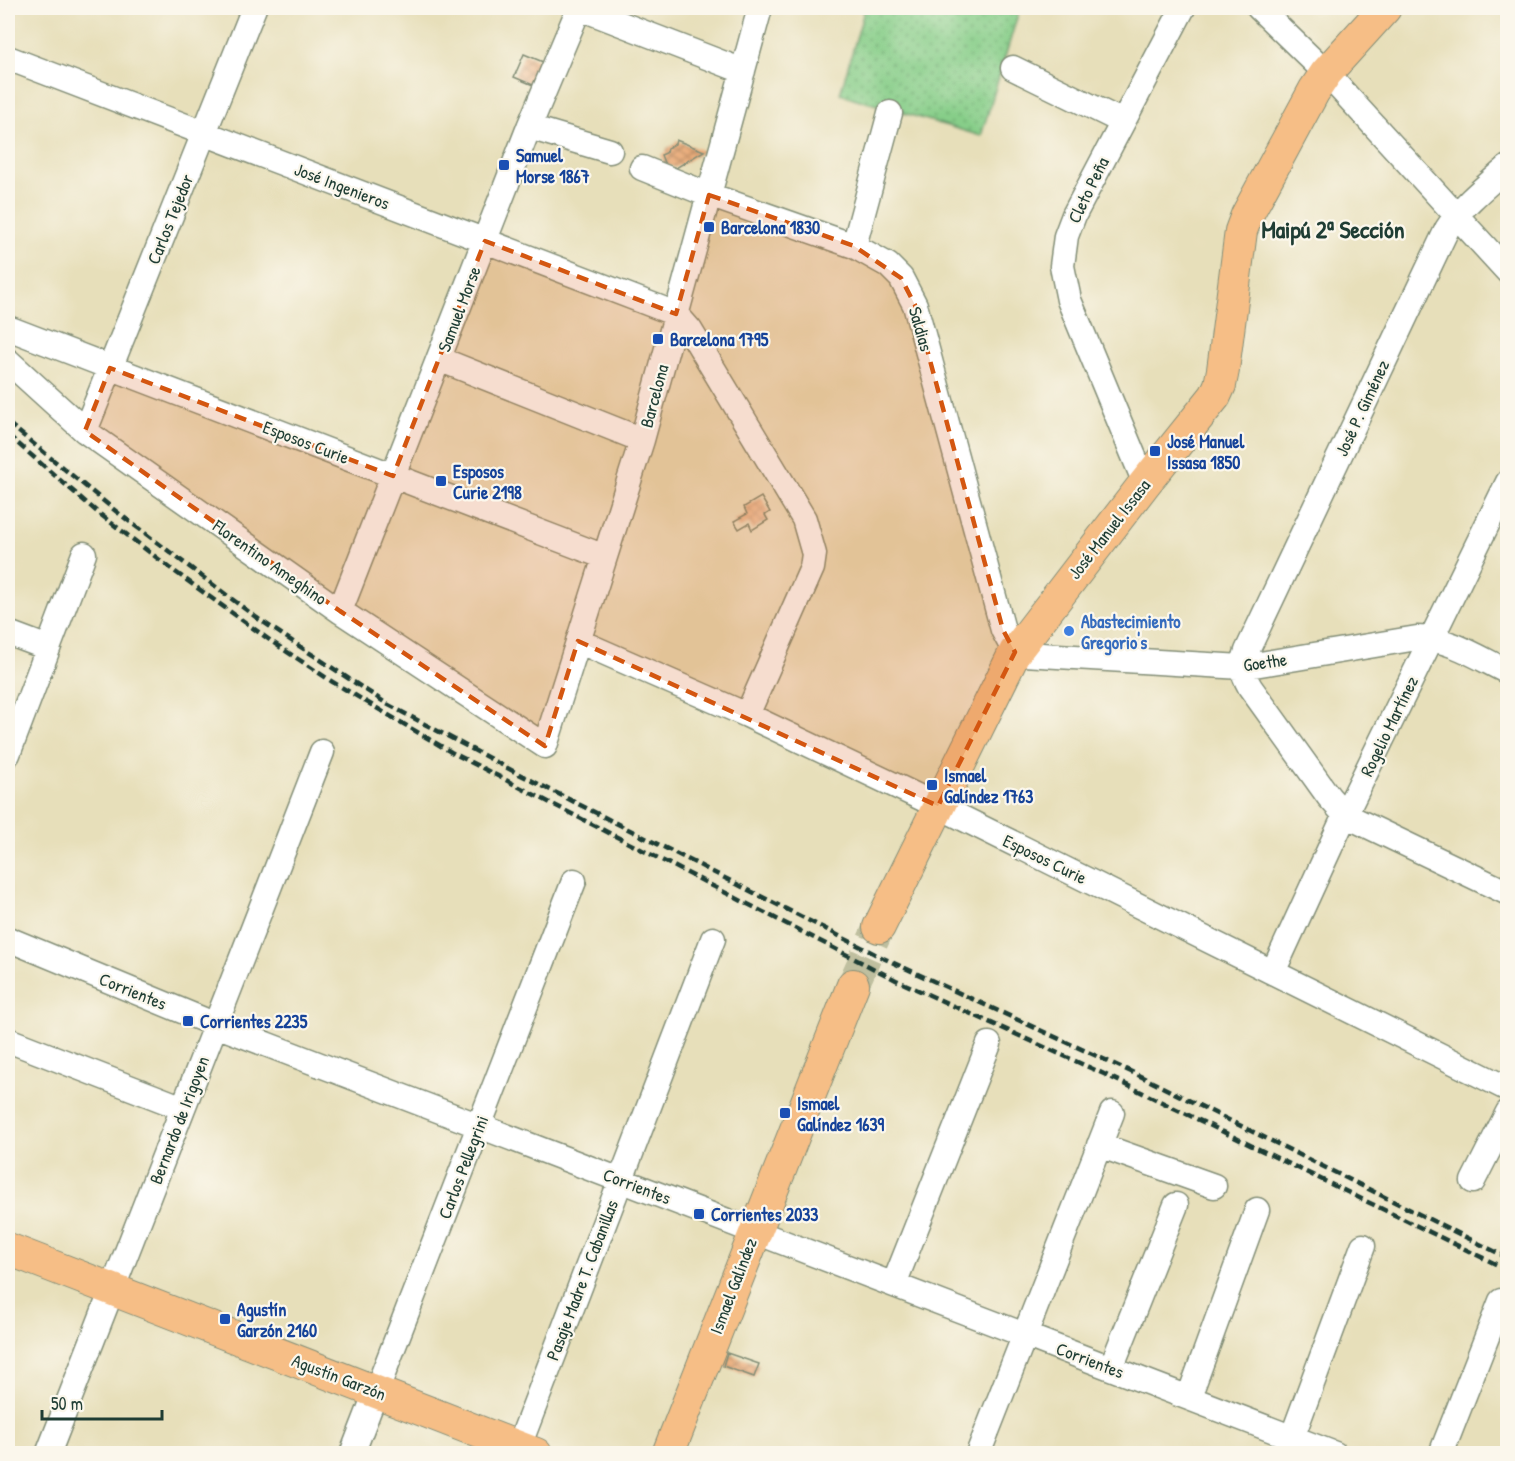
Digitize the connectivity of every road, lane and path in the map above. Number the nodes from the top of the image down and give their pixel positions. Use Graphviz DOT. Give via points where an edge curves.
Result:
graph roads {
  1 [pos="254,8"];
  2 [pos="579,8"];
  3 [pos="760,8"];
  4 [pos="1183,8"];
  5 [pos="1259,8"];
  6 [pos="1384,8"];
  7 [pos="8,58"];
  8 [pos="1013,68"];
  9 [pos="743,71"];
  10 [pos="1326,73"];
  11 [pos="890,113"];
  12 [pos="1123,122"];
  13 [pos="529,127"];
  14 [pos="204,133"];
  15 [pos="610,151"];
  16 [pos="1508,167"];
  17 [pos="642,168"];
  18 [pos="709,195"];
  19 [pos="1456,214"];
  20 [pos="485,241"];
  21 [pos="855,246"];
  22 [pos="1508,272"];
  23 [pos="676,314"];
  24 [pos="8,328"];
  25 [pos="439,359"];
  26 [pos="8,361"];
  27 [pos="110,368"];
  28 [pos="85,431"];
  29 [pos="642,440"];
  30 [pos="393,476"];
  31 [pos="1508,482"];
  32 [pos="1145,483"];
  33 [pos="84,554"];
  34 [pos="604,557"];
  35 [pos="340,611"];
  36 [pos="8,633"];
  37 [pos="1432,638"];
  38 [pos="578,641"];
  39 [pos="48,648"];
  40 [pos="1015,652"];
  41 [pos="1242,667"];
  42 [pos="1508,672"];
  43 [pos="747,715"];
  44 [pos="544,746"];
  45 [pos="322,752"];
  46 [pos="8,754"];
  47 [pos="938,806"];
  48 [pos="1346,815"];
  49 [pos="574,881"];
  50 [pos="1508,893"];
  51 [pos="879,927"];
  52 [pos="8,939"];
  53 [pos="713,939"];
  54 [pos="1273,972"];
  55 [pos="853,985"];
  56 [pos="216,1025"];
  57 [pos="8,1040"];
  58 [pos="989,1044"];
  59 [pos="1508,1089"];
  60 [pos="183,1108"];
  61 [pos="1508,1112"];
  62 [pos="1112,1113"];
  63 [pos="480,1126"];
  64 [pos="1100,1144"];
  65 [pos="621,1180"];
  66 [pos="1473,1181"];
  67 [pos="1214,1186"];
  68 [pos="1176,1205"];
  69 [pos="1257,1210"];
  70 [pos="754,1231"];
  71 [pos="1363,1246"];
  72 [pos="8,1249"];
  73 [pos="894,1284"];
  74 [pos="112,1289"];
  75 [pos="1501,1301"];
  76 [pos="1025,1334"];
  77 [pos="1111,1368"];
  78 [pos="377,1392"];
  79 [pos="1189,1397"];
  80 [pos="1289,1445"];
  81 [pos="523,1451"];
  82 [pos="48,1454"];
  83 [pos="352,1454"];
  84 [pos="668,1454"];
  85 [pos="978,1454"];
  86 [pos="1335,1454"];
  87 [pos="1441,1454"];
  1 -- 14 [label="street, Carlos Tejedor"];
  2 -- 9 [label="street"];
  2 -- 13 [label="street, Samuel Morse"];
  3 -- 9 [label="street, Barcelona"];
  4 -- 12 [label="street, Cleto Peña"];
  5 -- 10 [label="street"];
  6 -- 10 [label="main road, José Manuel Issasa"];
  7 -- 14 [label="street, José Ingenieros"];
  8 -- 12 [label="street"];
  9 -- 18 [label="street, Barcelona"];
  10 -- 19 [label="street"];
  10 -- 32 [label="main road, José Manuel Issasa" via="1241,231 1215,396"];
  11 -- 21 [label="street"];
  12 -- 32 [label="street, Cleto Peña" via="1074,215 1062,266 1069,300"];
  13 -- 15 [label="street"];
  13 -- 20 [label="street, Samuel Morse"];
  14 -- 20 [label="street, José Ingenieros"];
  14 -- 27 [label="street, Carlos Tejedor"];
  16 -- 19 [label="street, José P. Giménez"];
  17 -- 18 [label="street, Saldias"];
  18 -- 21 [label="street, Saldias"];
  18 -- 23 [label="street, Barcelona"];
  19 -- 22 [label="street"];
  19 -- 41 [label="street, José P. Giménez"];
  20 -- 23 [label="street, José Ingenieros"];
  20 -- 25 [label="street, Samuel Morse"];
  21 -- 40 [label="street, Saldias" via="888,265 901,278 915,305 1003,630"];
  23 -- 29 [label="street, Barcelona"];
  23 -- 43 [label="street" via="690,330 804,519 814,554 806,583"];
  24 -- 27 [label="street, Esposos Curie"];
  25 -- 29 [label="street"];
  25 -- 30 [label="street, Samuel Morse"];
  26 -- 28 [label="street, Florentino Ameghino"];
  27 -- 28 [label="street, Carlos Tejedor"];
  27 -- 30 [label="street, Esposos Curie"];
  28 -- 35 [label="street, Florentino Ameghino"];
  29 -- 34 [label="street, Barcelona"];
  30 -- 34 [label="street, Esposos Curie"];
  30 -- 35 [label="street, Samuel Morse"];
  31 -- 37 [label="street, Rogelio Martínez"];
  32 -- 40 [label="main road, José Manuel Issasa"];
  33 -- 39 [label="street"];
  34 -- 38 [label="street, Barcelona"];
  35 -- 44 [label="street, Florentino Ameghino"];
  36 -- 39 [label="street"];
  37 -- 41 [label="street, Goethe"];
  37 -- 42 [label="street, Goethe"];
  37 -- 48 [label="street, Rogelio Martínez"];
  38 -- 43 [label="street, Esposos Curie"];
  38 -- 44 [label="street, Barcelona"];
  39 -- 46 [label="street"];
  40 -- 41 [label="street, Goethe"];
  40 -- 47 [label="main road, José Manuel Issasa"];
  41 -- 48 [label="street" via="1250,687"];
  43 -- 47 [label="street, Esposos Curie"];
  45 -- 56 [label="street, Bernardo de Irigoyen"];
  47 -- 51 [label="main road, José Manuel Issasa"];
  47 -- 54 [label="street, Esposos Curie"];
  48 -- 50 [label="street"];
  48 -- 54 [label="street, Rogelio Martínez"];
  49 -- 63 [label="street, Carlos Pellegrini"];
  52 -- 56 [label="street, Corrientes"];
  53 -- 65 [label="street, Pasaje Madre T. Cabanillas"];
  54 -- 59 [label="street, Esposos Curie"];
  55 -- 70 [label="main road, Ismael Galíndez"];
  56 -- 60 [label="street, Bernardo de Irigoyen"];
  56 -- 63 [label="street, Corrientes"];
  57 -- 60 [label="street"];
  58 -- 73 [label="street"];
  60 -- 74 [label="street, Bernardo de Irigoyen"];
  61 -- 66 [label="street"];
  62 -- 64 [label="street"];
  63 -- 65 [label="street, Corrientes"];
  63 -- 78 [label="street, Carlos Pellegrini"];
  64 -- 67 [label="street"];
  64 -- 76 [label="street"];
  65 -- 70 [label="street, Corrientes"];
  65 -- 81 [label="street, Pasaje Madre T. Cabanillas"];
  68 -- 77 [label="street"];
  69 -- 79 [label="street"];
  70 -- 73 [label="street, Corrientes"];
  70 -- 84 [label="main road, Ismael Galíndez"];
  71 -- 80 [label="street"];
  72 -- 74 [label="main road, Agustín Garzón"];
  73 -- 76 [label="street, Corrientes"];
  74 -- 78 [label="main road, Agustín Garzón"];
  74 -- 82 [label="street, Bernardo de Irigoyen"];
  75 -- 87 [label="street"];
  76 -- 77 [label="street, Corrientes"];
  76 -- 85 [label="street"];
  77 -- 79 [label="street, Corrientes"];
  78 -- 81 [label="main road, Agustín Garzón"];
  78 -- 83 [label="street, Carlos Pellegrini"];
  79 -- 80 [label="street, Corrientes"];
  80 -- 86 [label="street, Corrientes"];
}
